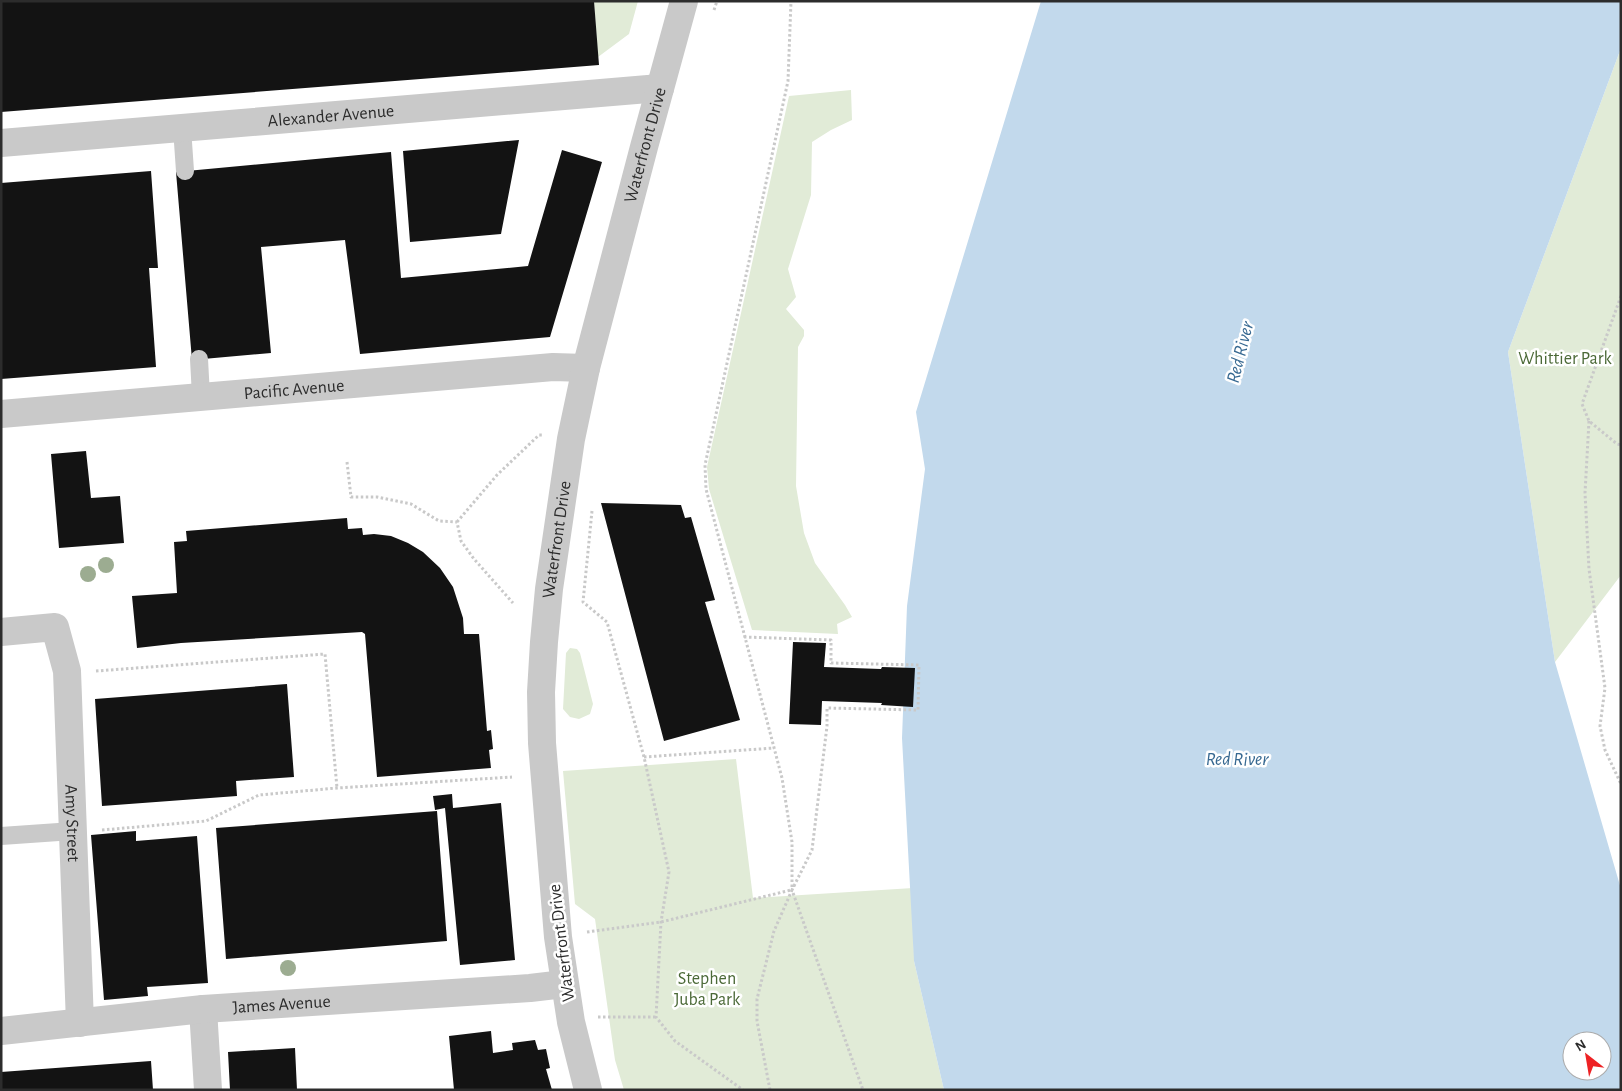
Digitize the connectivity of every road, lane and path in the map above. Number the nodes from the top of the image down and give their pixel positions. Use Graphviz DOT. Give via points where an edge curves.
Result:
graph roads {
  1 [pos="684,1"];
  2 [pos="717,1"];
  3 [pos="791,1"];
  4 [pos="712,14"];
  5 [pos="660,88"];
  6 [pos="182,128"];
  7 [pos="1,143"];
  8 [pos="185,171"];
  9 [pos="1621,296"];
  10 [pos="199,359"];
  11 [pos="586,368"];
  12 [pos="201,396"];
  13 [pos="1,414"];
  14 [pos="1589,420"];
  15 [pos="539,435"];
  16 [pos="1621,445"];
  17 [pos="347,462"];
  18 [pos="593,503"];
  19 [pos="456,522"];
  20 [pos="513,603"];
  21 [pos="1,632"];
  22 [pos="744,637"];
  23 [pos="90,671"];
  24 [pos="774,748"];
  25 [pos="644,757"];
  26 [pos="512,777"];
  27 [pos="1621,784"];
  28 [pos="337,788"];
  29 [pos="86,831"];
  30 [pos="1,836"];
  31 [pos="792,890"];
  32 [pos="661,922"];
  33 [pos="584,933"];
  34 [pos="564,984"];
  35 [pos="203,1010"];
  36 [pos="597,1017"];
  37 [pos="656,1017"];
  38 [pos="80,1022"];
  39 [pos="1,1031"];
  40 [pos="208,1090"];
  41 [pos="588,1090"];
  42 [pos="743,1090"];
  43 [pos="770,1090"];
  44 [pos="863,1090"];
  1 -- 5 [label="street, Waterfront Drive"];
  2 -- 4 [label="path"];
  3 -- 22 [label="path" via="788,81 704,465 706,489"];
  5 -- 6 [label="street, Alexander Avenue"];
  5 -- 11 [label="street, Waterfront Drive"];
  6 -- 7 [label="street, Alexander Avenue"];
  6 -- 8 [label="lane"];
  9 -- 14 [label="path" via="1582,404"];
  10 -- 12 [label="lane"];
  11 -- 12 [label="street, Pacific Avenue" via="553,367"];
  11 -- 34 [label="street, Waterfront Drive" via="571,439 549,589 541,692 542,743"];
  12 -- 13 [label="street, Pacific Avenue"];
  14 -- 16 [label="path"];
  14 -- 27 [label="path" via="1585,493 1589,569 1605,688 1600,726 1605,750"];
  15 -- 19 [label="path" via="497,475"];
  17 -- 19 [label="path" via="351,498 377,497 411,504 439,521"];
  18 -- 25 [label="path" via="583,602 607,622"];
  19 -- 20 [label="path" via="461,541"];
  21 -- 29 [label="street, Amy Street" via="55,627 67,671"];
  22 -- 24 [label="path"];
  22 -- 31 [label="path" via="831,640 831,663 919,665 918,710 828,708 812,850"];
  23 -- 28 [label="path" via="326,654"];
  24 -- 25 [label="path"];
  24 -- 31 [label="path" via="792,842"];
  25 -- 32 [label="path" via="668,872"];
  26 -- 28 [label="path"];
  28 -- 29 [label="path" via="259,795 206,821"];
  29 -- 30 [label="lane"];
  29 -- 38 [label="street, Amy Street"];
  31 -- 32 [label="path"];
  31 -- 43 [label="path" via="774,932 758,999 757,1021"];
  31 -- 44 [label="path"];
  32 -- 33 [label="path"];
  32 -- 37 [label="path"];
  34 -- 35 [label="street, James Avenue"];
  34 -- 41 [label="street, Waterfront Drive"];
  35 -- 38 [label="street, James Avenue"];
  35 -- 40 [label="street"];
  36 -- 37 [label="path"];
  37 -- 42 [label="path" via="674,1041"];
  38 -- 39 [label="street, James Avenue"];
}
